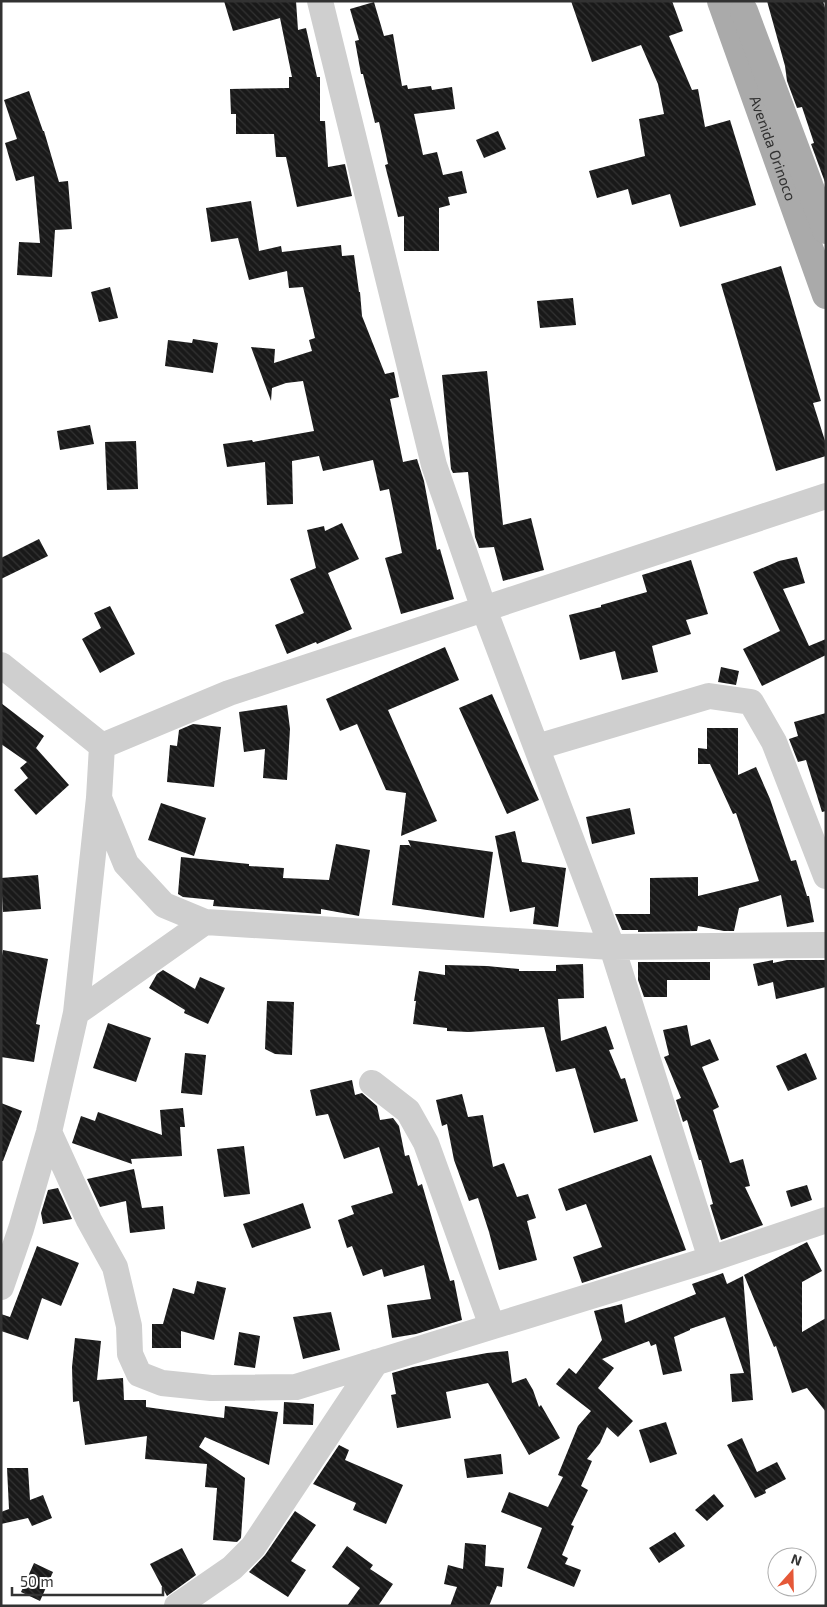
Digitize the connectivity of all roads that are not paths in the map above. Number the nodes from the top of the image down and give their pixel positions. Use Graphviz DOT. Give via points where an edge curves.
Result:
graph roads {
  1 [pos="320,1"];
  2 [pos="721,1"];
  3 [pos="740,1"];
  4 [pos="826,230"];
  5 [pos="826,295"];
  6 [pos="826,496"];
  7 [pos="484,609"];
  8 [pos="1,665"];
  9 [pos="102,746"];
  10 [pos="538,747"];
  11 [pos="99,798"];
  12 [pos="826,876"];
  13 [pos="205,922"];
  14 [pos="826,945"];
  15 [pos="612,947"];
  16 [pos="76,1013"];
  17 [pos="372,1082"];
  18 [pos="49,1132"];
  19 [pos="826,1220"];
  20 [pos="711,1259"];
  21 [pos="1,1287"];
  22 [pos="492,1326"];
  23 [pos="376,1362"];
  24 [pos="176,1606"];
  1 -- 7 [label="street" via="434,465"];
  2 -- 5 [label="main road, Avenida Orinoco"];
  3 -- 4 [label="main road, Avenida Orinoco"];
  6 -- 7 [label="street"];
  7 -- 9 [label="street" via="229,693"];
  7 -- 10 [label="street"];
  8 -- 9 [label="street"];
  9 -- 11 [label="street"];
  10 -- 12 [label="street" via="709,696 751,702 774,742"];
  10 -- 15 [label="street"];
  11 -- 13 [label="street" via="126,864 164,905"];
  11 -- 16 [label="street"];
  13 -- 15 [label="street"];
  13 -- 16 [label="street"];
  14 -- 15 [label="street"];
  15 -- 20 [label="street"];
  16 -- 18 [label="street"];
  17 -- 22 [label="street" via="408,1111 426,1143"];
  18 -- 21 [label="street"];
  18 -- 23 [label="street" via="89,1220 116,1267 129,1326 130,1354 139,1374 162,1383 212,1388 296,1387"];
  19 -- 20 [label="street"];
  20 -- 22 [label="street"];
  22 -- 23 [label="street"];
  23 -- 24 [label="street" via="254,1547 232,1568"];
}
